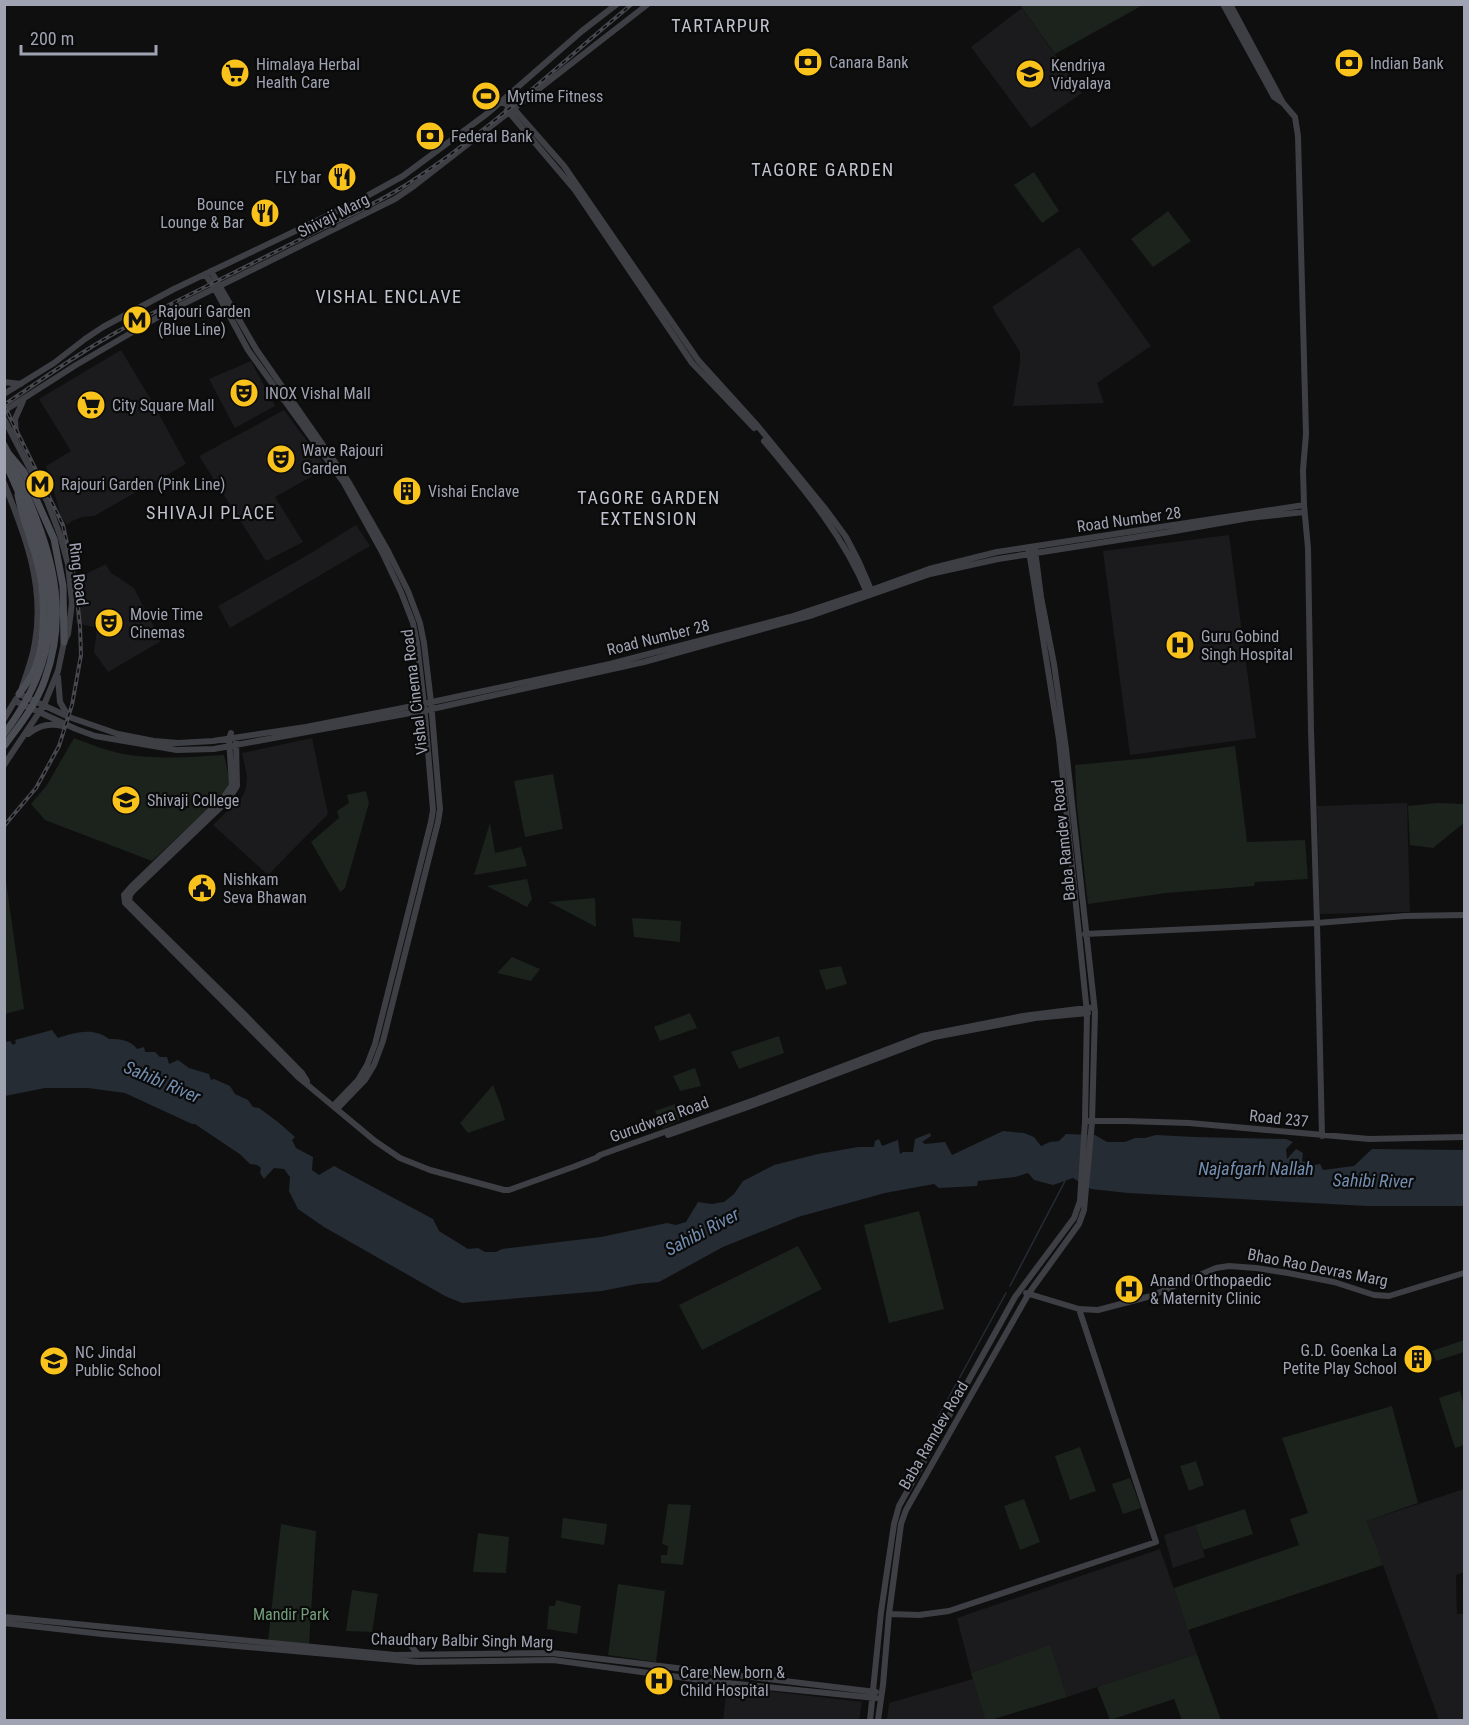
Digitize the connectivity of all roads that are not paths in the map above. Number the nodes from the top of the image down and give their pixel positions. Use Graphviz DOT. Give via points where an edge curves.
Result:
graph roads {
  1 [pos="617,4"];
  2 [pos="648,4"];
  3 [pos="1223,4"];
  4 [pos="1230,4"];
  5 [pos="502,102"];
  6 [pos="1282,103"];
  7 [pos="511,111"];
  8 [pos="208,272"];
  9 [pos="218,287"];
  10 [pos="4,382"];
  11 [pos="21,384"];
  12 [pos="4,394"];
  13 [pos="25,398"];
  14 [pos="4,411"];
  15 [pos="4,419"];
  16 [pos="18,447"];
  17 [pos="6,449"];
  18 [pos="4,460"];
  19 [pos="4,483"];
  20 [pos="16,486"];
  21 [pos="1304,509"];
  22 [pos="1032,550"];
  23 [pos="870,593"];
  24 [pos="64,642"];
  25 [pos="58,671"];
  26 [pos="17,698"];
  27 [pos="44,705"];
  28 [pos="428,706"];
  29 [pos="39,712"];
  30 [pos="69,717"];
  31 [pos="4,719"];
  32 [pos="75,729"];
  33 [pos="4,734"];
  34 [pos="115,737"];
  35 [pos="23,738"];
  36 [pos="233,742"];
  37 [pos="4,746"];
  38 [pos="4,765"];
  39 [pos="1464,915"];
  40 [pos="1317,923"];
  41 [pos="1083,934"];
  42 [pos="1094,1009"];
  43 [pos="1086,1010"];
  44 [pos="335,1107"];
  45 [pos="1088,1121"];
  46 [pos="1322,1136"];
  47 [pos="1464,1137"];
  48 [pos="1084,1190"];
  49 [pos="1464,1273"];
  50 [pos="1019,1291"];
  51 [pos="1029,1293"];
  52 [pos="1079,1309"];
  53 [pos="889,1614"];
  54 [pos="4,1617"];
  55 [pos="4,1623"];
  56 [pos="408,1641"];
  57 [pos="418,1655"];
  58 [pos="873,1695"];
  59 [pos="881,1696"];
  60 [pos="870,1720"];
  61 [pos="878,1720"];
  1 -- 5 [label="street, Shivaji Marg"];
  2 -- 7 [label="street, Shivaji Marg"];
  3 -- 6 [label="street" via="1274,97"];
  4 -- 6 [label="street"];
  5 -- 7 [label="street"];
  5 -- 8 [label="street, Shivaji Marg" via="403,176"];
  6 -- 21 [label="street" via="1295,117 1298,136 1306,434"];
  7 -- 9 [label="street, Shivaji Marg" via="395,199"];
  7 -- 23 [label="street" via="575,190 692,363 800,484"];
  8 -- 9 [label="street, Vishal Cinema Road"];
  8 -- 11 [label="street, Shivaji Marg" via="103,327"];
  9 -- 13 [label="street, Shivaji Marg" via="165,313"];
  9 -- 28 [label="street, Vishal Cinema Road" via="260,362 346,482 403,581 420,623"];
  10 -- 11 [label="street"];
  11 -- 12 [label="street, Shivaji Marg"];
  13 -- 14 [label="street, Shivaji Marg"];
  13 -- 16 [label="street" via="15,419"];
  15 -- 16 [label="street, Ring Road"];
  16 -- 24 [label="street, Ring Road" via="46,501 68,564 72,603"];
  17 -- 24 [label="main road, bridge" via="24,472 54,539 63,586"];
  17 -- 37 [label="main road, bridge" via="37,517 58,606 45,679 36,700"];
  18 -- 20 [label="main road, bridge"];
  19 -- 26 [label="street" via="27,543 38,606 35,644"];
  20 -- 26 [label="main road, bridge" via="41,579 43,610 32,674"];
  20 -- 33 [label="main road, bridge" via="42,554 48,582 49,634 30,696"];
  21 -- 22 [label="street, Road Number 28"];
  21 -- 40 [label="street"];
  22 -- 23 [label="street, Road Number 28" via="997,552 929,569"];
  22 -- 41 [label="street, Baba Ramdev Road" via="1066,749"];
  23 -- 28 [label="street, Road Number 28" via="610,664"];
  24 -- 25 [label="street, Ring Road"];
  25 -- 27 [label="street, Ring Road"];
  25 -- 30 [label="street" via="59,698"];
  26 -- 27 [label="street, Road Number 28"];
  26 -- 29 [label="street"];
  26 -- 31 [label="street"];
  27 -- 29 [label="street, Ring Road"];
  27 -- 30 [label="street, Road Number 28"];
  28 -- 36 [label="street, Road Number 28"];
  28 -- 44 [label="street, Vishal Cinema Road" via="440,809 438,822 383,1041 365,1080"];
  29 -- 32 [label="street"];
  29 -- 35 [label="street, Ring Road"];
  30 -- 34 [label="street, Road Number 28"];
  32 -- 34 [label="street"];
  32 -- 35 [label="street" via="44,725"];
  34 -- 36 [label="street, Road Number 28" via="178,743"];
  34 -- 36 [label="street, Road Number 28" via="177,750 214,749"];
  35 -- 38 [label="street, Ring Road"];
  36 -- 44 [label="street, Gurudwara Road" via="232,789 124,895 125,903 298,1077"];
  39 -- 40 [label="street"];
  40 -- 41 [label="street"];
  40 -- 46 [label="street"];
  41 -- 42 [label="street, Baba Ramdev Road"];
  41 -- 43 [label="street"];
  42 -- 43 [label="street, Gurudwara Road"];
  42 -- 45 [label="street, Baba Ramdev Road"];
  43 -- 44 [label="street, Gurudwara Road" via="934,1037 509,1190 430,1170 400,1158"];
  43 -- 45 [label="street"];
  45 -- 46 [label="street, Road 237" via="1189,1123"];
  45 -- 48 [label="street, Baba Ramdev Road"];
  46 -- 47 [label="street, Road 237"];
  48 -- 50 [label="street" via="1074,1218"];
  48 -- 51 [label="street, Baba Ramdev Road" via="1079,1224"];
  49 -- 52 [label="street, Bhao Rao Devras Marg" via="1389,1296 1288,1273 1229,1266 1151,1296 1098,1310"];
  50 -- 51 [label="street, Bhao Rao Devras Marg"];
  50 -- 58 [label="street" via="899,1506 881,1612"];
  51 -- 52 [label="street, Bhao Rao Devras Marg"];
  51 -- 53 [label="street, Baba Ramdev Road" via="906,1510"];
  52 -- 53 [label="street" via="1156,1542 949,1611"];
  53 -- 59 [label="street, Baba Ramdev Road"];
  54 -- 57 [label="street, Chaudhary Balbir Singh Marg"];
  55 -- 58 [label="street, Chaudhary Balbir Singh Marg" via="418,1662 553,1660 708,1681"];
  56 -- 57 [label="street"];
  57 -- 58 [label="street, Chaudhary Balbir Singh Marg" via="552,1653"];
  58 -- 59 [label="street, Chaudhary Balbir Singh Marg"];
  58 -- 60 [label="street"];
  59 -- 61 [label="street, Baba Ramdev Road"];
}
